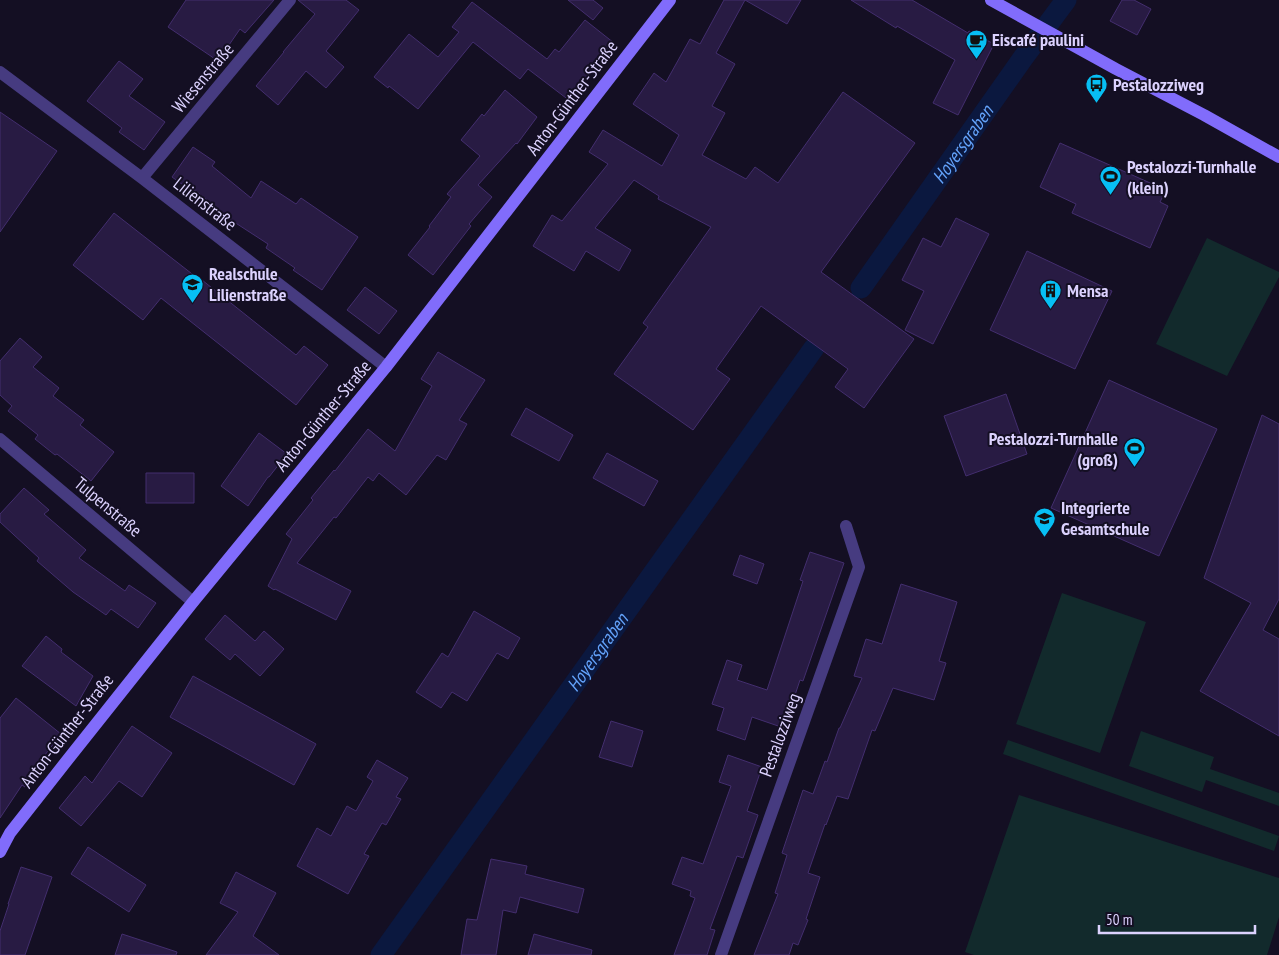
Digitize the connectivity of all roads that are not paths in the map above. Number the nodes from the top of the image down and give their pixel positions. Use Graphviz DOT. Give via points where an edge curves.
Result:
graph roads {
  1 [pos="290,0"];
  2 [pos="670,0"];
  3 [pos="991,0"];
  4 [pos="0,72"];
  5 [pos="1279,157"];
  6 [pos="142,178"];
  7 [pos="386,367"];
  8 [pos="0,439"];
  9 [pos="846,526"];
  10 [pos="193,602"];
  11 [pos="0,852"];
  12 [pos="721,955"];
  1 -- 6 [label="street, Wiesenstraße"];
  2 -- 7 [label="main road, Anton-Günther-Straße"];
  3 -- 5 [label="main road"];
  4 -- 6 [label="street, Lilienstraße"];
  6 -- 7 [label="street, Lilienstraße"];
  7 -- 10 [label="main road, Anton-Günther-Straße"];
  8 -- 10 [label="street, Tulpenstraße"];
  9 -- 12 [label="street, Pestalozziweg" via="859,567"];
  10 -- 11 [label="main road, Anton-Günther-Straße" via="24,814"];
}
